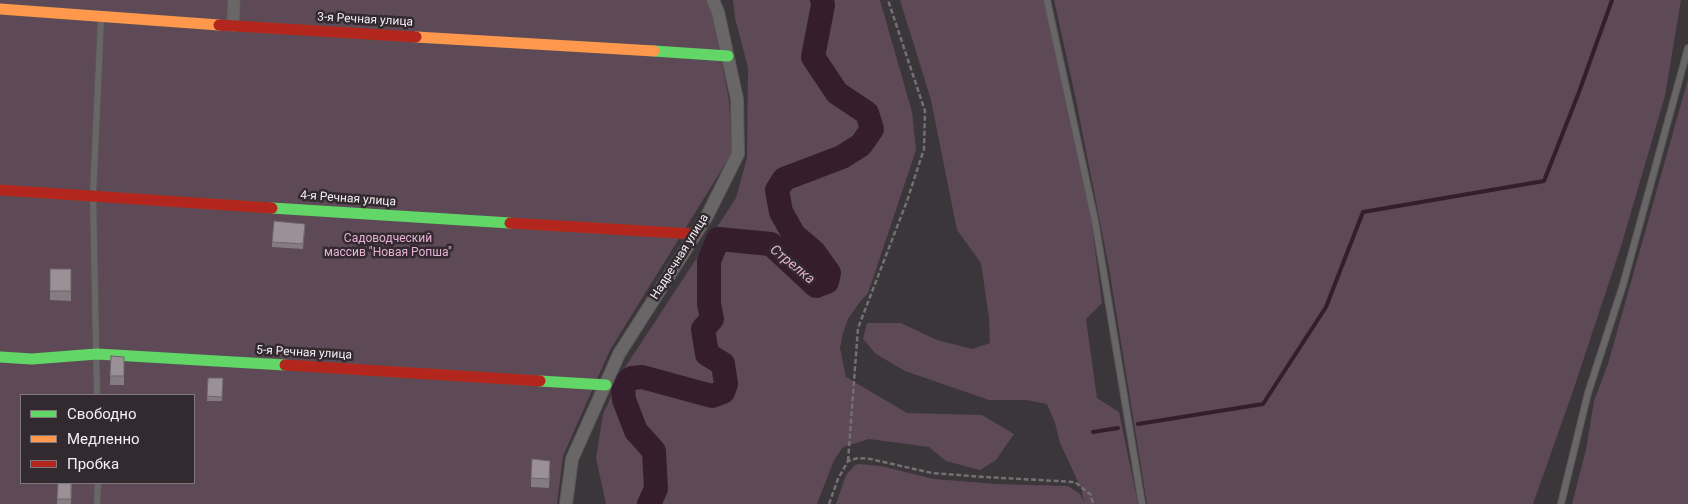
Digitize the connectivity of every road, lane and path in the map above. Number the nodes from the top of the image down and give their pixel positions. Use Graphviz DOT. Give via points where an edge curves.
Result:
graph roads {
  1 [pos="234,0"];
  2 [pos="713,0"];
  3 [pos="888,0"];
  4 [pos="1047,0"];
  5 [pos="0,10"];
  6 [pos="101,17"];
  7 [pos="233,26"];
  8 [pos="1688,48"];
  9 [pos="728,56"];
  10 [pos="0,190"];
  11 [pos="93,195"];
  12 [pos="695,234"];
  13 [pos="97,354"];
  14 [pos="0,357"];
  15 [pos="606,385"];
  16 [pos="97,394"];
  17 [pos="848,461"];
  18 [pos="98,484"];
  19 [pos="98,504"];
  20 [pos="566,504"];
  21 [pos="829,504"];
  22 [pos="1093,504"];
  23 [pos="1142,504"];
  24 [pos="1561,504"];
  1 -- 7 [label="street"];
  2 -- 9 [label="street, Надречная улица"];
  3 -- 17 [label="path" via="925,110 924,149 858,328"];
  4 -- 23 [label="lane" via="1094,221"];
  5 -- 6 [label="street, 3-я Речная улица"];
  6 -- 7 [label="street, 3-я Речная улица"];
  6 -- 11 [label="lane"];
  7 -- 9 [label="street, 3-я Речная улица"];
  8 -- 24 [label="lane" via="1623,285 1588,393"];
  9 -- 12 [label="street, Надречная улица" via="737,99 738,154"];
  10 -- 11 [label="street, 4-я Речная улица"];
  11 -- 12 [label="street, 4-я Речная улица"];
  11 -- 13 [label="lane"];
  12 -- 15 [label="street, Надречная улица" via="619,354"];
  13 -- 14 [label="street, 5-я Речная улица" via="32,360"];
  13 -- 15 [label="street, 5-я Речная улица"];
  13 -- 16 [label="lane"];
  15 -- 20 [label="street, Надречная улица" via="572,459"];
  17 -- 21 [label="path"];
  17 -- 22 [label="path" via="870,459 932,473 984,478 1075,482 1092,495"];
  18 -- 19 [label="lane"];
}
